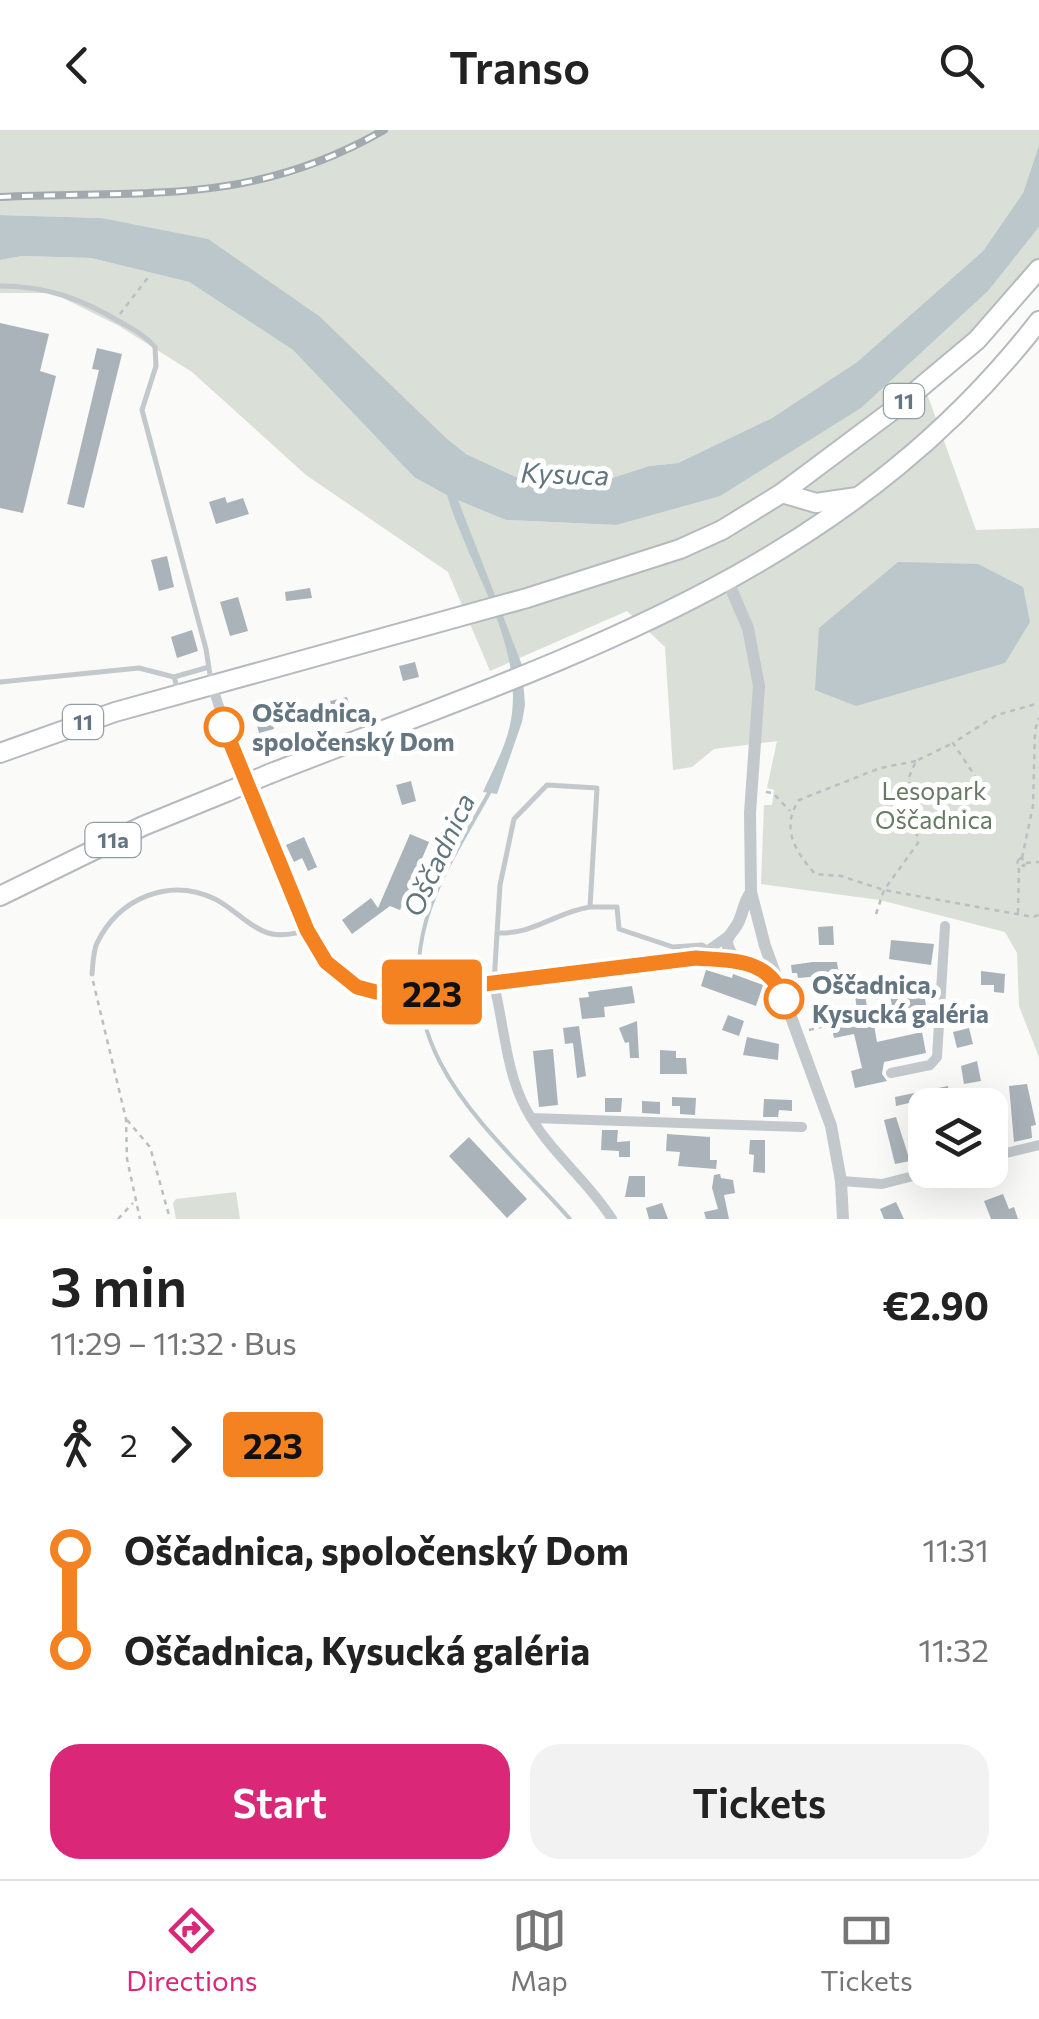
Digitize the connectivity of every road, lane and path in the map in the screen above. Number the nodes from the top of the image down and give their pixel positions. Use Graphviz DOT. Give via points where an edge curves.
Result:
graph roads {
  1 [pos="1039,269"];
  2 [pos="149,276"];
  3 [pos="0,286"];
  4 [pos="116,319"];
  5 [pos="1039,321"];
  6 [pos="815,469"];
  7 [pos="782,493"];
  8 [pos="867,494"];
  9 [pos="826,503"];
  10 [pos="728,582"];
  11 [pos="210,675"];
  12 [pos="0,682"];
  13 [pos="177,685"];
  14 [pos="1039,703"];
  15 [pos="1039,718"];
  16 [pos="953,743"];
  17 [pos="0,753"];
  18 [pos="916,761"];
  19 [pos="983,788"];
  20 [pos="766,792"];
  21 [pos="791,812"];
  22 [pos="1030,829"];
  23 [pos="1039,830"];
  24 [pos="1022,858"];
  25 [pos="1026,862"];
  26 [pos="1039,862"];
  27 [pos="1020,866"];
  28 [pos="884,890"];
  29 [pos="751,892"];
  30 [pos="0,896"];
  31 [pos="590,908"];
  32 [pos="876,914"];
  33 [pos="1018,914"];
  34 [pos="1039,915"];
  35 [pos="945,926"];
  36 [pos="759,928"];
  37 [pos="307,930"];
  38 [pos="733,931"];
  39 [pos="497,933"];
  40 [pos="765,946"];
  41 [pos="710,949"];
  42 [pos="696,958"];
  43 [pos="742,961"];
  44 [pos="92,974"];
  45 [pos="779,984"];
  46 [pos="494,985"];
  47 [pos="826,1026"];
  48 [pos="807,1031"];
  49 [pos="891,1073"];
  50 [pos="531,1118"];
  51 [pos="126,1119"];
  52 [pos="802,1127"];
  53 [pos="1039,1145"];
  54 [pos="1008,1153"];
  55 [pos="908,1177"];
  56 [pos="840,1180"];
  57 [pos="134,1202"];
  58 [pos="839,1216"];
  59 [pos="118,1219"];
  60 [pos="140,1219"];
  61 [pos="170,1219"];
  62 [pos="612,1219"];
  1 -- 6 [label="main road, 11" via="977,340"];
  2 -- 4 [label="path"];
  3 -- 4 [label="lane" via="58,292"];
  4 -- 11 [label="lane" via="156,352 142,410"];
  5 -- 8 [label="main road, 11a" via="953,420"];
  6 -- 7 [label="main road, 11"];
  6 -- 9 [label="main road" via="813,485"];
  7 -- 9 [label="main road"];
  7 -- 11 [label="main road, 11" via="680,549 527,598"];
  8 -- 9 [label="main road"];
  8 -- 10 [label="main road, 11a"];
  10 -- 29 [label="street" via="748,628 759,686"];
  10 -- 30 [label="main road, 11a, bridge" via="534,670 143,826"];
  11 -- 13 [label="main road, 11"];
  11 -- 37 [label="street" via="234,753"];
  12 -- 13 [label="lane" via="139,668"];
  13 -- 17 [label="main road, 11"];
  14 -- 16 [label="path" via="997,715"];
  15 -- 22 [label="path"];
  16 -- 18 [label="path"];
  16 -- 19 [label="path"];
  18 -- 21 [label="path" via="834,784 798,800"];
  18 -- 28 [label="path" via="909,776 918,843"];
  20 -- 21 [label="path"];
  21 -- 28 [label="path" via="790,832 816,874"];
  22 -- 23 [label="path"];
  22 -- 24 [label="path"];
  24 -- 25 [label="path"];
  24 -- 27 [label="path"];
  25 -- 26 [label="path"];
  25 -- 27 [label="path"];
  27 -- 33 [label="path"];
  28 -- 32 [label="path"];
  28 -- 33 [label="path"];
  29 -- 36 [label="street"];
  29 -- 38 [label="street"];
  31 -- 39 [label="lane" via="568,911 536,929"];
  31 -- 39 [label="lane" via="597,788 547,784 514,820"];
  31 -- 41 [label="lane" via="617,908 619,930"];
  33 -- 34 [label="path"];
  35 -- 49 [label="street" via="936,1061"];
  36 -- 38 [label="street" via="749,923"];
  36 -- 40 [label="street"];
  37 -- 44 [label="lane" via="266,933 214,898 192,891 152,893 118,912 96,946"];
  37 -- 46 [label="street" via="326,962 352,985 411,993"];
  38 -- 41 [label="street"];
  38 -- 43 [label="street" via="727,947"];
  39 -- 46 [label="lane"];
  40 -- 43 [label="street" via="759,957"];
  40 -- 45 [label="street"];
  41 -- 42 [label="street"];
  42 -- 43 [label="street"];
  42 -- 46 [label="street"];
  43 -- 45 [label="street"];
  44 -- 51 [label="path"];
  45 -- 56 [label="street" via="831,1126"];
  46 -- 50 [label="street" via="516,1083"];
  47 -- 48 [label="path"];
  50 -- 52 [label="street"];
  50 -- 62 [label="street"];
  51 -- 57 [label="path"];
  51 -- 61 [label="path" via="150,1148"];
  53 -- 54 [label="street"];
  55 -- 56 [label="street" via="882,1184"];
  56 -- 58 [label="street"];
  57 -- 59 [label="path"];
  57 -- 60 [label="path"];
}
